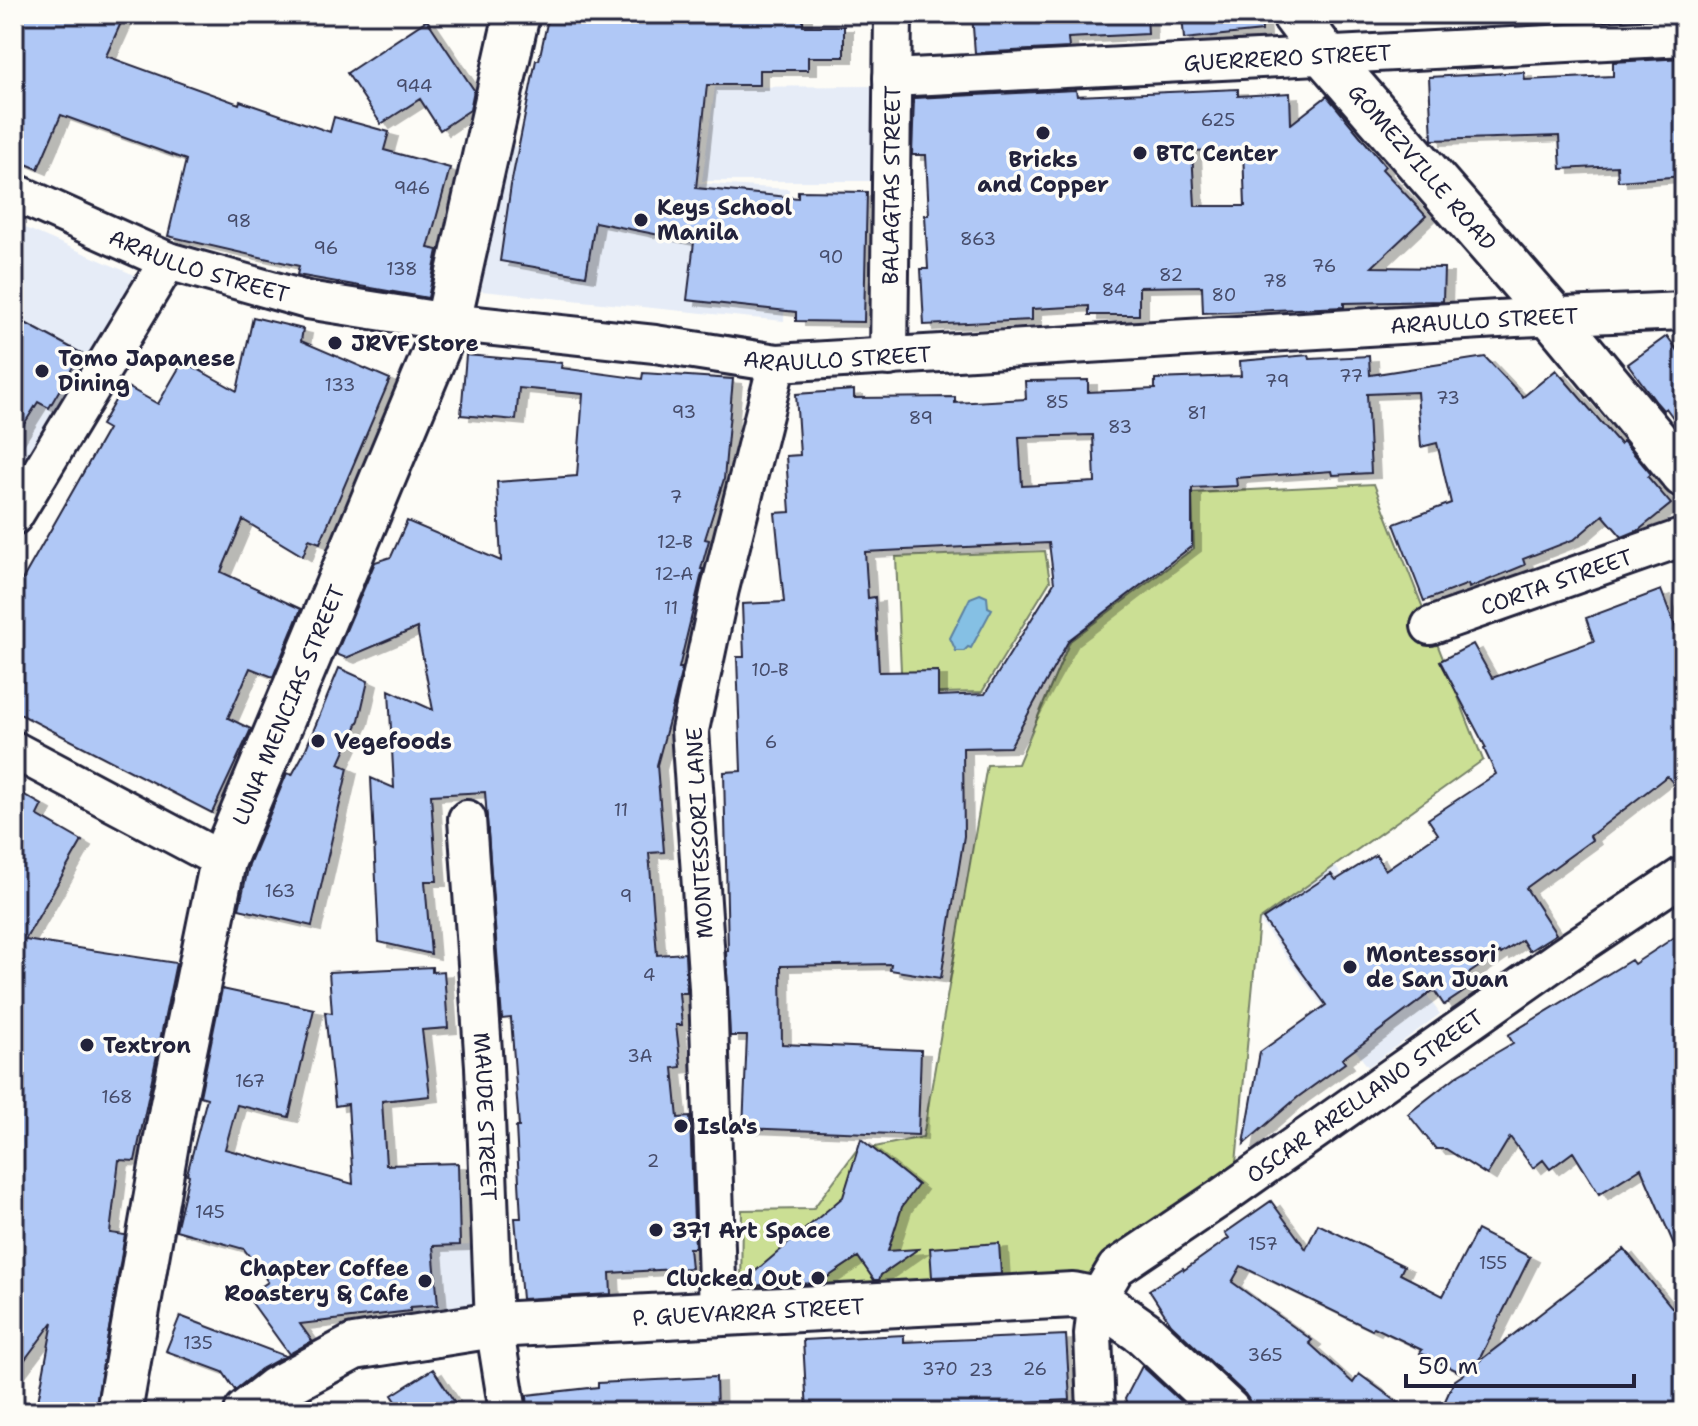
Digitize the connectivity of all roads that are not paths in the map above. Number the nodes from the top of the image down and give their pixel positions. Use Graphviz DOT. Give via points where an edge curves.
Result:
graph roads {
  1 [pos="517,14"];
  2 [pos="893,14"];
  3 [pos="1294,14"];
  4 [pos="1684,37"];
  5 [pos="1324,54"];
  6 [pos="892,78"];
  7 [pos="14,192"];
  8 [pos="168,261"];
  9 [pos="1684,311"];
  10 [pos="1553,317"];
  11 [pos="448,322"];
  12 [pos="889,357"];
  13 [pos="777,363"];
  14 [pos="1684,475"];
  15 [pos="14,516"];
  16 [pos="1684,537"];
  17 [pos="1430,626"];
  18 [pos="14,750"];
  19 [pos="467,819"];
  20 [pos="223,861"];
  21 [pos="1684,875"];
  22 [pos="1097,1300"];
  23 [pos="718,1314"];
  24 [pos="494,1325"];
  25 [pos="119,1412"];
  26 [pos="247,1412"];
  27 [pos="508,1412"];
  28 [pos="1096,1412"];
  29 [pos="1228,1412"];
  1 -- 11 [label="main road, LUNA MENCIAS STREET"];
  2 -- 6 [label="street, BALAGTAS STREET"];
  3 -- 5 [label="main road, GOMEZVILLE ROAD"];
  4 -- 5 [label="street, GUERRERO STREET"];
  5 -- 6 [label="street, GUERRERO STREET"];
  5 -- 10 [label="main road, GOMEZVILLE ROAD"];
  6 -- 12 [label="street, BALAGTAS STREET"];
  7 -- 8 [label="street, ARAULLO STREET"];
  8 -- 11 [label="street, ARAULLO STREET" via="307,300"];
  8 -- 15 [label="street"];
  9 -- 10 [label="street, ARAULLO STREET"];
  10 -- 12 [label="street, ARAULLO STREET"];
  10 -- 14 [label="main road, GOMEZVILLE ROAD"];
  11 -- 13 [label="street, ARAULLO STREET"];
  11 -- 20 [label="main road, LUNA MENCIAS STREET"];
  12 -- 13 [label="street, ARAULLO STREET"];
  13 -- 23 [label="street, MONTESSORI LANE" via="690,730 708,988"];
  16 -- 17 [label="street, CORTA STREET"];
  18 -- 20 [label="street"];
  19 -- 24 [label="street, MAUDE STREET"];
  20 -- 25 [label="main road, LUNA MENCIAS STREET" via="172,1109"];
  21 -- 22 [label="street, OSCAR ARELLANO STREET" via="1116,1268"];
  22 -- 23 [label="main road, P. GUEVARRA STREET" via="1017,1296"];
  22 -- 28 [label="street"];
  22 -- 29 [label="main road, P. GUEVARRA STREET" via="1144,1333"];
  23 -- 24 [label="main road, P. GUEVARRA STREET"];
  24 -- 26 [label="main road, P. GUEVARRA STREET" via="354,1347 276,1389"];
  24 -- 27 [label="street, MAUDE STREET"];
}
